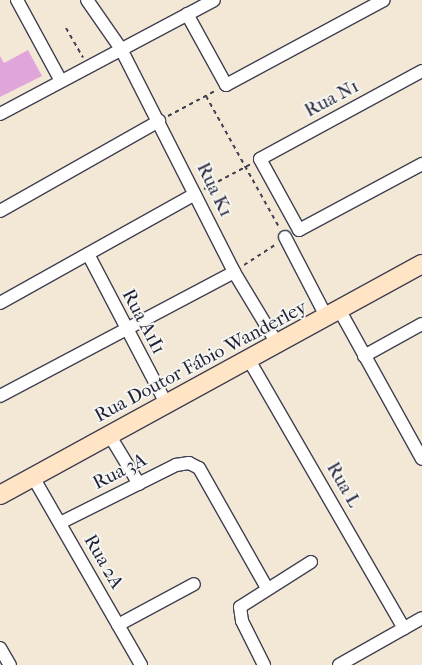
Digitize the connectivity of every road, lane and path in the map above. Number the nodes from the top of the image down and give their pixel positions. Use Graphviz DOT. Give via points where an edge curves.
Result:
graph roads {
  1 [pos="17,0"];
  2 [pos="87,0"];
  3 [pos="214,0"];
  4 [pos="384,0"];
  5 [pos="187,14"];
  6 [pos="66,28"];
  7 [pos="121,49"];
  8 [pos="88,67"];
  9 [pos="422,71"];
  10 [pos="61,81"];
  11 [pos="226,86"];
  12 [pos="206,96"];
  13 [pos="0,114"];
  14 [pos="159,121"];
  15 [pos="260,159"];
  16 [pos="422,164"];
  17 [pos="244,168"];
  18 [pos="195,194"];
  19 [pos="0,211"];
  20 [pos="285,237"];
  21 [pos="88,254"];
  22 [pos="422,264"];
  23 [pos="234,272"];
  24 [pos="0,303"];
  25 [pos="334,314"];
  26 [pos="422,324"];
  27 [pos="124,330"];
  28 [pos="278,345"];
  29 [pos="364,356"];
  30 [pos="249,360"];
  31 [pos="0,396"];
  32 [pos="167,405"];
  33 [pos="110,436"];
  34 [pos="422,460"];
  35 [pos="33,477"];
  36 [pos="139,484"];
  37 [pos="0,495"];
  38 [pos="60,523"];
  39 [pos="311,562"];
  40 [pos="194,584"];
  41 [pos="267,588"];
  42 [pos="422,618"];
  43 [pos="118,625"];
  44 [pos="404,628"];
  45 [pos="0,648"];
  46 [pos="10,665"];
  47 [pos="141,665"];
  48 [pos="264,665"];
  49 [pos="339,665"];
  1 -- 10 [label="street"];
  2 -- 7 [label="street"];
  3 -- 5 [label="street"];
  4 -- 11 [label="street"];
  5 -- 7 [label="street"];
  5 -- 11 [label="street"];
  6 -- 8 [label="path"];
  7 -- 8 [label="street"];
  7 -- 14 [label="street, Rua K1"];
  8 -- 10 [label="street"];
  9 -- 15 [label="street, Rua N1"];
  10 -- 13 [label="street"];
  11 -- 12 [label="path"];
  12 -- 14 [label="path"];
  12 -- 17 [label="path"];
  14 -- 18 [label="street, Rua K1"];
  14 -- 19 [label="street"];
  15 -- 16 [label="street" via="299,230"];
  15 -- 17 [label="path"];
  17 -- 18 [label="path"];
  17 -- 20 [label="path"];
  18 -- 21 [label="street"];
  18 -- 23 [label="street, Rua K1"];
  20 -- 23 [label="path"];
  20 -- 25 [label="street"];
  21 -- 24 [label="street"];
  21 -- 27 [label="street, Rua A1I1"];
  22 -- 25 [label="street, Rua Doutor Fábio Wanderley"];
  23 -- 27 [label="street"];
  23 -- 28 [label="street, Rua K1"];
  25 -- 28 [label="street, Rua Doutor Fábio Wanderley"];
  25 -- 29 [label="street"];
  26 -- 29 [label="street"];
  27 -- 31 [label="street"];
  27 -- 32 [label="street, Rua A1I1"];
  28 -- 30 [label="street, Rua Doutor Fábio Wanderley"];
  29 -- 34 [label="street"];
  30 -- 32 [label="street, Rua Doutor Fábio Wanderley"];
  30 -- 44 [label="street, Rua L"];
  32 -- 33 [label="street, Rua Doutor Fábio Wanderley"];
  33 -- 35 [label="street, Rua Doutor Fábio Wanderley"];
  33 -- 36 [label="street"];
  35 -- 37 [label="street, Rua Doutor Fábio Wanderley"];
  35 -- 38 [label="street, Rua 2A"];
  36 -- 38 [label="street, Rua 3A"];
  36 -- 41 [label="street, Rua 3A" via="182,463 199,468"];
  38 -- 43 [label="street, Rua 2A"];
  39 -- 41 [label="street"];
  40 -- 43 [label="street"];
  41 -- 48 [label="street" via="245,600 239,614"];
  42 -- 44 [label="street"];
  43 -- 47 [label="street, Rua 2A"];
  44 -- 49 [label="street"];
  45 -- 46 [label="street"];
}
